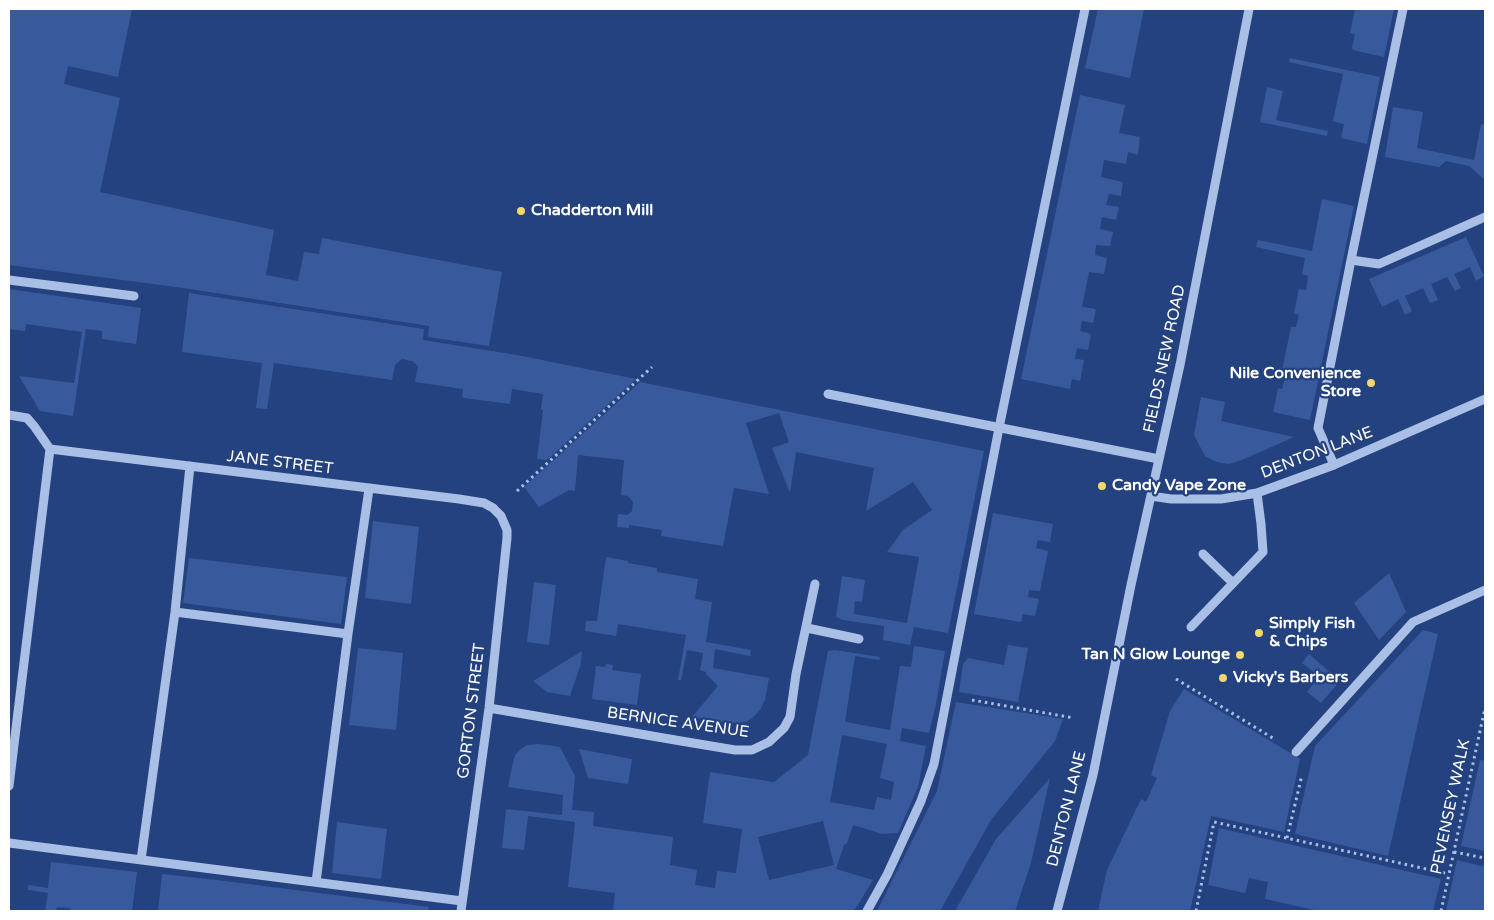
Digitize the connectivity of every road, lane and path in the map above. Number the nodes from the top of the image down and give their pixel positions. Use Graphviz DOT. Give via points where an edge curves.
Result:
graph roads {
  1 [pos="1085,9"];
  2 [pos="1249,9"];
  3 [pos="1403,9"];
  4 [pos="1485,217"];
  5 [pos="1351,260"];
  6 [pos="9,280"];
  7 [pos="134,296"];
  8 [pos="652,366"];
  9 [pos="828,394"];
  10 [pos="1485,399"];
  11 [pos="9,415"];
  12 [pos="999,428"];
  13 [pos="50,449"];
  14 [pos="1159,458"];
  15 [pos="1334,465"];
  16 [pos="190,466"];
  17 [pos="369,489"];
  18 [pos="516,491"];
  19 [pos="1257,493"];
  20 [pos="1151,496"];
  21 [pos="501,516"];
  22 [pos="1203,554"];
  23 [pos="1233,583"];
  24 [pos="815,584"];
  25 [pos="1485,590"];
  26 [pos="175,612"];
  27 [pos="1191,627"];
  28 [pos="807,628"];
  29 [pos="348,634"];
  30 [pos="859,639"];
  31 [pos="1176,679"];
  32 [pos="947,696"];
  33 [pos="489,708"];
  34 [pos="1485,708"];
  35 [pos="1105,714"];
  36 [pos="1074,718"];
  37 [pos="1296,752"];
  38 [pos="9,786"];
  39 [pos="1287,838"];
  40 [pos="9,843"];
  41 [pos="1454,852"];
  42 [pos="1485,858"];
  43 [pos="140,860"];
  44 [pos="1449,874"];
  45 [pos="316,882"];
  46 [pos="462,901"];
  47 [pos="461,911"];
  48 [pos="867,911"];
  49 [pos="1057,911"];
  50 [pos="1196,911"];
  51 [pos="1441,911"];
  1 -- 12 [label="street"];
  2 -- 14 [label="street, FIELDS NEW ROAD"];
  3 -- 5 [label="street"];
  4 -- 5 [label="street" via="1379,264"];
  5 -- 15 [label="street" via="1318,428"];
  6 -- 7 [label="street"];
  8 -- 18 [label="path"];
  9 -- 12 [label="street"];
  10 -- 15 [label="street, DENTON LANE"];
  11 -- 13 [label="street" via="27,418"];
  12 -- 14 [label="street"];
  12 -- 32 [label="street"];
  13 -- 16 [label="street, JANE STREET"];
  13 -- 38 [label="street"];
  14 -- 20 [label="street, FIELDS NEW ROAD"];
  15 -- 19 [label="street, DENTON LANE"];
  16 -- 17 [label="street, JANE STREET"];
  16 -- 26 [label="street"];
  17 -- 21 [label="street, JANE STREET" via="484,503"];
  17 -- 29 [label="street"];
  19 -- 20 [label="street, DENTON LANE" via="1220,498"];
  19 -- 23 [label="street" via="1263,552"];
  20 -- 35 [label="street, FIELDS NEW ROAD"];
  21 -- 33 [label="street, GORTON STREET" via="507,538"];
  22 -- 23 [label="street"];
  23 -- 27 [label="street"];
  24 -- 28 [label="street, BERNICE AVENUE"];
  25 -- 37 [label="street" via="1413,622"];
  26 -- 29 [label="street"];
  26 -- 43 [label="street"];
  28 -- 30 [label="street"];
  28 -- 33 [label="street, BERNICE AVENUE" via="790,716 784,728 769,742 752,750 690,743"];
  29 -- 45 [label="street"];
  31 -- 37 [label="path"];
  32 -- 36 [label="path"];
  32 -- 48 [label="street" via="934,764 921,801"];
  33 -- 46 [label="street, GORTON STREET"];
  34 -- 41 [label="path, PEVENSEY WALK"];
  35 -- 49 [label="street, DENTON LANE"];
  37 -- 39 [label="path" via="1305,759"];
  39 -- 44 [label="path"];
  39 -- 50 [label="path" via="1214,822"];
  40 -- 43 [label="street"];
  41 -- 42 [label="path"];
  41 -- 44 [label="path, PEVENSEY WALK"];
  43 -- 45 [label="street"];
  44 -- 51 [label="path, PEVENSEY WALK"];
  45 -- 46 [label="street"];
  46 -- 47 [label="street, GORTON STREET"];
}
